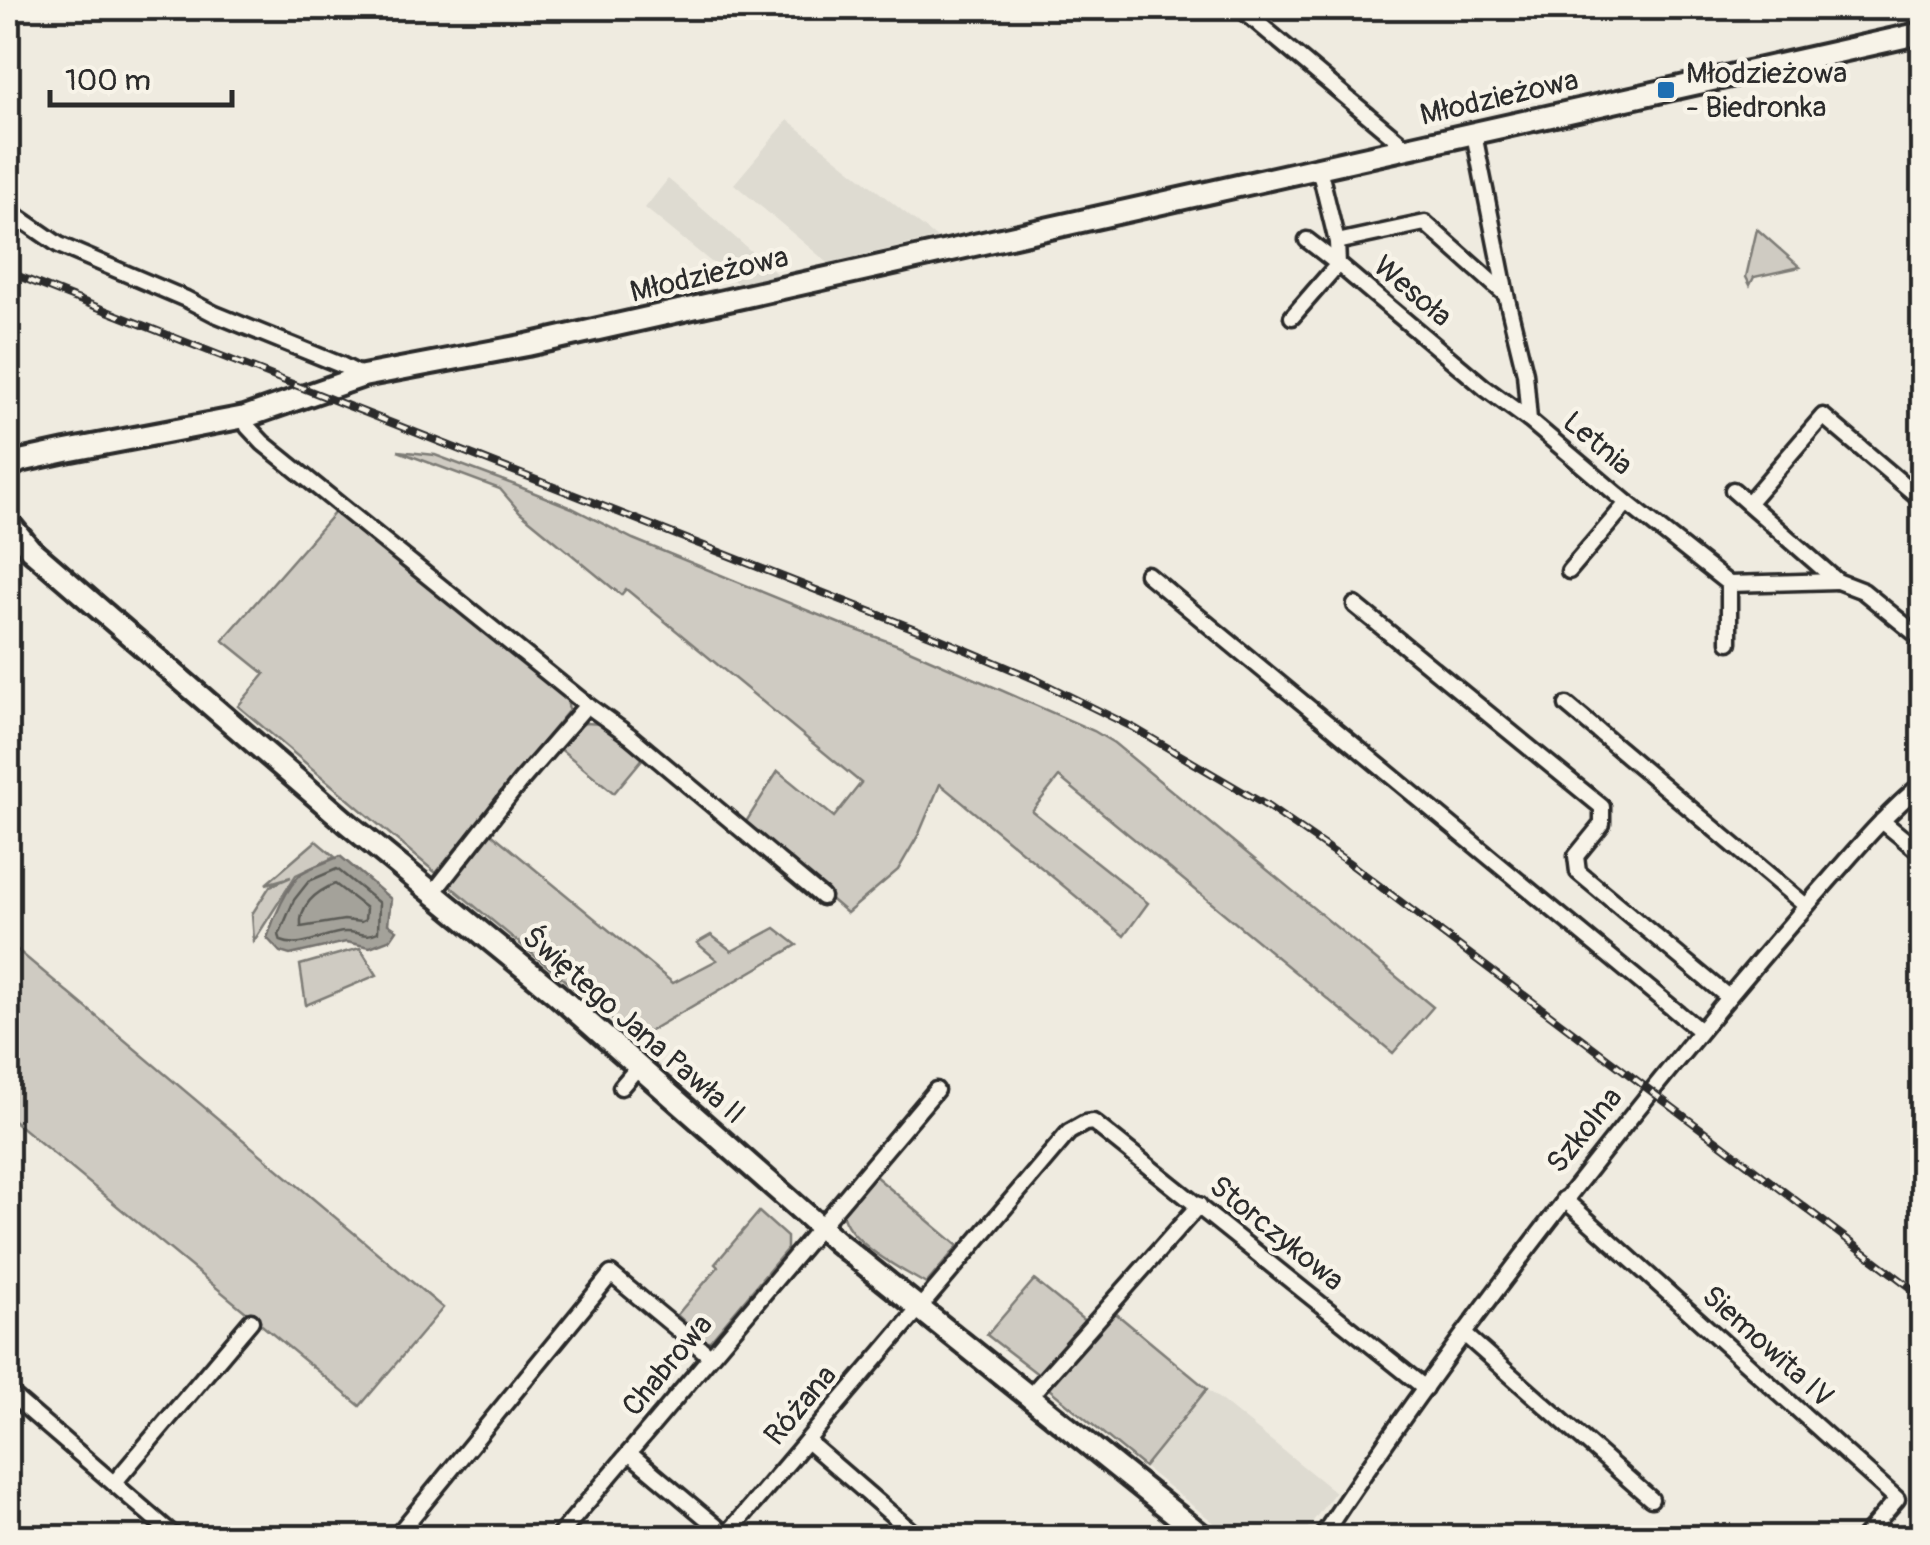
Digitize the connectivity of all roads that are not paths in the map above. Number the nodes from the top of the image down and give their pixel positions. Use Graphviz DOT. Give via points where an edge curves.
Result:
graph roads {
  1 [pos="1240,8"];
  2 [pos="1922,33"];
  3 [pos="1474,134"];
  4 [pos="1407,148"];
  5 [pos="1319,168"];
  6 [pos="8,210"];
  7 [pos="1307,240"];
  8 [pos="1337,242"];
  9 [pos="1338,264"];
  10 [pos="1506,295"];
  11 [pos="1292,317"];
  12 [pos="363,376"];
  13 [pos="245,417"];
  14 [pos="1529,420"];
  15 [pos="39,458"];
  16 [pos="8,468"];
  17 [pos="8,481"];
  18 [pos="1733,490"];
  19 [pos="1922,500"];
  20 [pos="1749,502"];
  21 [pos="1627,503"];
  22 [pos="8,522"];
  23 [pos="8,537"];
  24 [pos="30,549"];
  25 [pos="1569,571"];
  26 [pos="1147,574"];
  27 [pos="1837,581"];
  28 [pos="1729,584"];
  29 [pos="1356,605"];
  30 [pos="1922,639"];
  31 [pos="1729,642"];
  32 [pos="587,705"];
  33 [pos="1567,705"];
  34 [pos="1920,791"];
  35 [pos="1882,821"];
  36 [pos="1922,854"];
  37 [pos="433,893"];
  38 [pos="822,896"];
  39 [pos="1806,906"];
  40 [pos="1728,997"];
  41 [pos="1700,1031"];
  42 [pos="638,1067"];
  43 [pos="621,1087"];
  44 [pos="936,1090"];
  45 [pos="1093,1122"];
  46 [pos="1564,1199"];
  47 [pos="1199,1205"];
  48 [pos="819,1227"];
  49 [pos="918,1309"];
  50 [pos="251,1321"];
  51 [pos="1464,1334"];
  52 [pos="710,1356"];
  53 [pos="1425,1388"];
  54 [pos="8,1392"];
  55 [pos="1028,1397"];
  56 [pos="807,1440"];
  57 [pos="629,1453"];
  58 [pos="114,1483"];
  59 [pos="1651,1499"];
  60 [pos="727,1537"];
  61 [pos="177,1538"];
  62 [pos="395,1538"];
  63 [pos="557,1538"];
  64 [pos="920,1538"];
  65 [pos="1204,1538"];
  66 [pos="1321,1538"];
  67 [pos="1863,1538"];
  1 -- 4 [label="street"];
  2 -- 3 [label="street, Młodzieżowa"];
  3 -- 4 [label="street, Młodzieżowa"];
  3 -- 10 [label="street, Letnia"];
  4 -- 5 [label="street, Młodzieżowa"];
  5 -- 8 [label="street, Wesoła"];
  5 -- 12 [label="street, Młodzieżowa"];
  6 -- 12 [label="street" via="59,244"];
  7 -- 9 [label="street"];
  8 -- 9 [label="street, Wesoła"];
  8 -- 10 [label="street" via="1425,223"];
  9 -- 11 [label="street"];
  9 -- 14 [label="street, Wesoła"];
  10 -- 14 [label="street, Letnia" via="1526,373"];
  12 -- 13 [label="street, Młodzieżowa"];
  13 -- 15 [label="street, Młodzieżowa"];
  13 -- 32 [label="street" via="263,443"];
  14 -- 21 [label="street, Letnia"];
  15 -- 16 [label="street, Młodzieżowa"];
  15 -- 17 [label="street"];
  18 -- 20 [label="street"];
  19 -- 20 [label="street" via="1823,416"];
  20 -- 27 [label="street"];
  21 -- 25 [label="street"];
  21 -- 28 [label="street, Letnia"];
  22 -- 24 [label="street, Świętego Jana Pawła II"];
  23 -- 24 [label="street, Świętego Jana Pawła II"];
  24 -- 37 [label="street, Świętego Jana Pawła II"];
  26 -- 41 [label="street"];
  27 -- 28 [label="street"];
  27 -- 30 [label="street" via="1862,591"];
  28 -- 31 [label="street"];
  29 -- 40 [label="street" via="1602,806 1602,824 1576,856 1578,872"];
  32 -- 37 [label="street"];
  32 -- 38 [label="street"];
  33 -- 39 [label="street"];
  34 -- 35 [label="street, Szkolna"];
  35 -- 36 [label="street"];
  35 -- 39 [label="street, Szkolna"];
  37 -- 42 [label="street, Świętego Jana Pawła II"];
  39 -- 40 [label="street, Szkolna"];
  40 -- 41 [label="street, Szkolna"];
  41 -- 46 [label="street, Szkolna"];
  42 -- 43 [label="street"];
  42 -- 48 [label="street, Świętego Jana Pawła II"];
  44 -- 48 [label="street, Chabrowa"];
  45 -- 47 [label="street, Storczykowa"];
  45 -- 49 [label="street, Różana" via="1069,1132"];
  46 -- 51 [label="street, Szkolna"];
  46 -- 67 [label="street, Siemowita IV" via="1897,1499"];
  47 -- 53 [label="street, Storczykowa"];
  47 -- 55 [label="street"];
  48 -- 49 [label="street, Świętego Jana Pawła II"];
  48 -- 52 [label="street, Chabrowa"];
  49 -- 55 [label="street, Świętego Jana Pawła II"];
  49 -- 56 [label="street, Różana"];
  50 -- 58 [label="street"];
  51 -- 53 [label="street, Szkolna"];
  51 -- 59 [label="street"];
  52 -- 57 [label="street, Chabrowa"];
  52 -- 62 [label="street" via="612,1274"];
  53 -- 66 [label="street, Szkolna"];
  54 -- 58 [label="street"];
  55 -- 65 [label="street, Świętego Jana Pawła II"];
  56 -- 60 [label="street, Różana"];
  56 -- 64 [label="street"];
  57 -- 60 [label="street"];
  57 -- 63 [label="street, Chabrowa"];
  58 -- 61 [label="street"];
}
